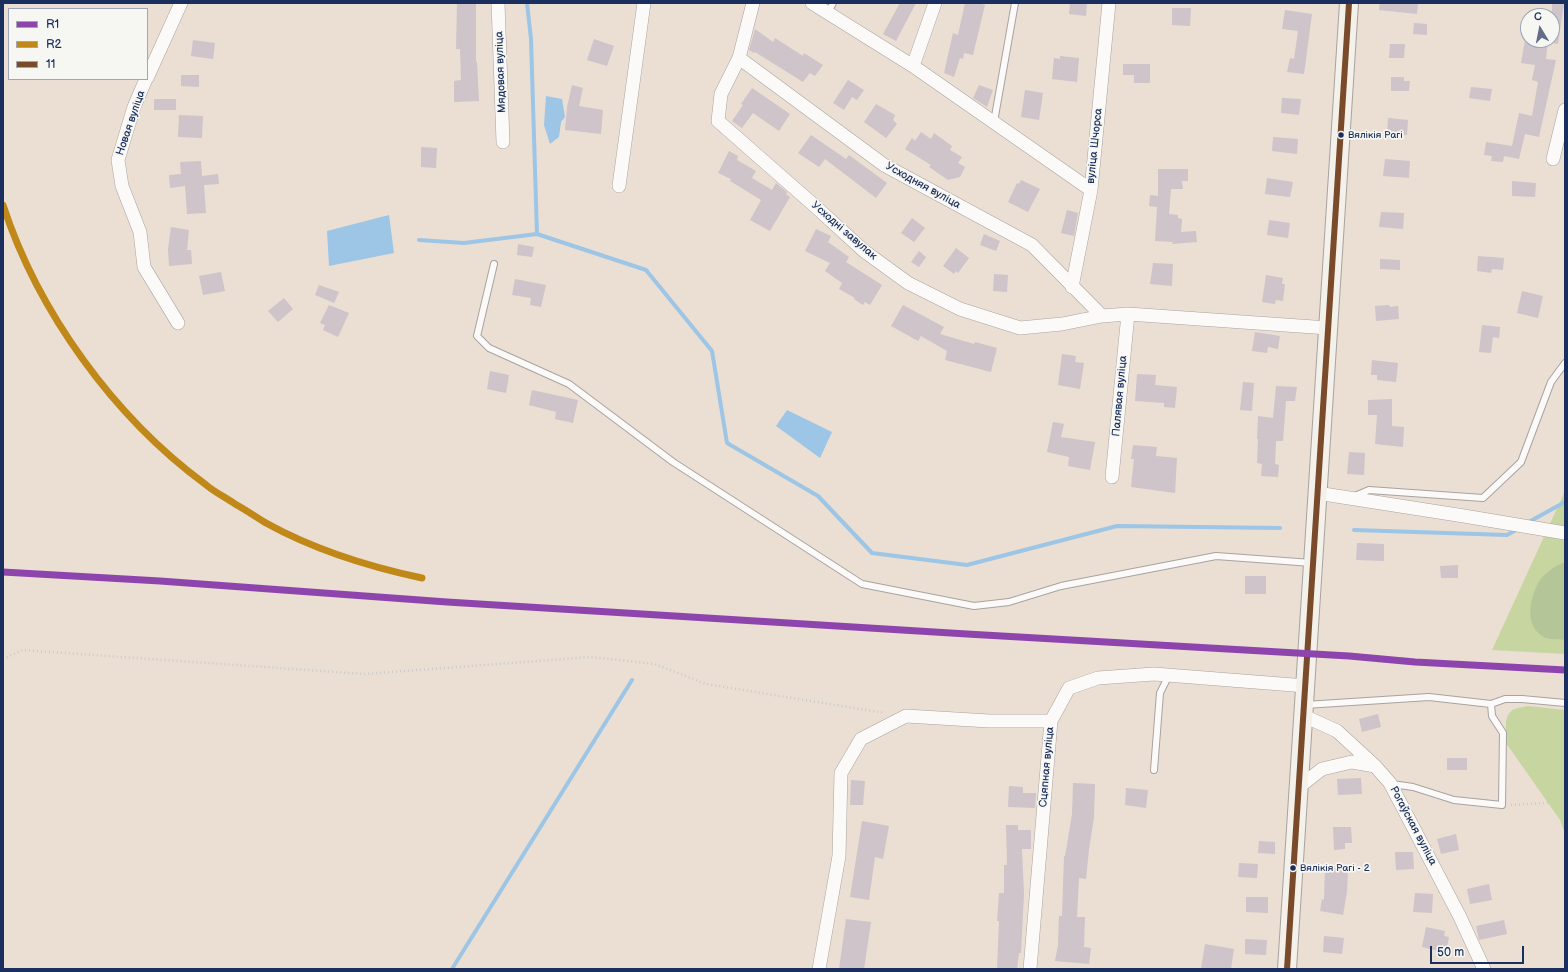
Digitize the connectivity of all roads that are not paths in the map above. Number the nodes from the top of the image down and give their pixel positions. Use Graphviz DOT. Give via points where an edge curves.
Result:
graph roads {
  1 [pos="181,3"];
  2 [pos="498,3"];
  3 [pos="644,3"];
  4 [pos="753,3"];
  5 [pos="812,3"];
  6 [pos="935,3"];
  7 [pos="1015,3"];
  8 [pos="1109,3"];
  9 [pos="1349,3"];
  10 [pos="831,8"];
  11 [pos="739,58"];
  12 [pos="913,66"];
  13 [pos="148,76"];
  14 [pos="146,80"];
  15 [pos="1565,110"];
  16 [pos="994,122"];
  17 [pos="504,142"];
  18 [pos="1553,158"];
  19 [pos="619,186"];
  20 [pos="1091,190"];
  21 [pos="494,264"];
  22 [pos="1072,287"];
  23 [pos="1128,314"];
  24 [pos="1102,316"];
  25 [pos="178,322"];
  26 [pos="1328,328"];
  27 [pos="1565,363"];
  28 [pos="1112,478"];
  29 [pos="1317,493"];
  30 [pos="1348,499"];
  31 [pos="1565,533"];
  32 [pos="1314,563"];
  33 [pos="1169,675"];
  34 [pos="1306,686"];
  35 [pos="1565,703"];
  36 [pos="1491,704"];
  37 [pos="1304,710"];
  38 [pos="1051,721"];
  39 [pos="1374,766"];
  40 [pos="1154,770"];
  41 [pos="1390,783"];
  42 [pos="1299,787"];
  43 [pos="819,969"];
  44 [pos="1030,969"];
  45 [pos="1287,969"];
  46 [pos="1484,969"];
  1 -- 13 [label="street, Новая вуліца"];
  2 -- 17 [label="street, Мядовая вуліца"];
  3 -- 19 [label="street"];
  4 -- 11 [label="street"];
  5 -- 10 [label="street"];
  6 -- 12 [label="street"];
  7 -- 16 [label="lane"];
  8 -- 20 [label="street, вуліца Шчорса"];
  9 -- 26 [label="main road"];
  10 -- 12 [label="street"];
  11 -- 22 [label="street, Усходняя вуліца" via="884,165 1032,245"];
  11 -- 24 [label="street, Усходні завулак" via="721,94 718,121 864,251 908,283 960,309 1020,328 1062,324"];
  12 -- 16 [label="street"];
  14 -- 25 [label="street, Новая вуліца" via="134,107 118,160 122,186 140,232 144,266"];
  15 -- 18 [label="street"];
  16 -- 20 [label="street"];
  20 -- 22 [label="street, вуліца Шчорса"];
  21 -- 32 [label="lane" via="477,336 488,348 569,384 673,462 862,584 974,606 1009,602 1061,586 1216,556"];
  22 -- 24 [label="street, Усходняя вуліца"];
  23 -- 24 [label="street, Усходні завулак"];
  23 -- 26 [label="street, Усходні завулак"];
  23 -- 28 [label="street, Палявая вуліца"];
  26 -- 29 [label="main road"];
  27 -- 30 [label="lane" via="1551,382 1521,462 1484,498 1369,490"];
  29 -- 30 [label="street"];
  29 -- 32 [label="main road"];
  30 -- 31 [label="street"];
  32 -- 34 [label="main road"];
  33 -- 34 [label="street, Сцяпная вуліца"];
  33 -- 38 [label="street, Сцяпная вуліца" via="1098,678 1069,688"];
  33 -- 40 [label="lane" via="1160,693"];
  34 -- 37 [label="main road"];
  35 -- 36 [label="lane" via="1505,699"];
  36 -- 37 [label="lane" via="1429,697"];
  36 -- 41 [label="lane" via="1492,716 1503,733 1502,805 1454,800 1413,787"];
  37 -- 39 [label="street, Рогаўская вуліца" via="1337,731"];
  37 -- 42 [label="main road"];
  38 -- 43 [label="street" via="989,721 906,716 861,739 841,773 840,856"];
  38 -- 44 [label="street, Сцяпная вуліца"];
  39 -- 41 [label="street, Рогаўская вуліца"];
  39 -- 42 [label="street" via="1352,762 1322,768"];
  41 -- 46 [label="street, Рогаўская вуліца"];
  42 -- 45 [label="main road"];
}
